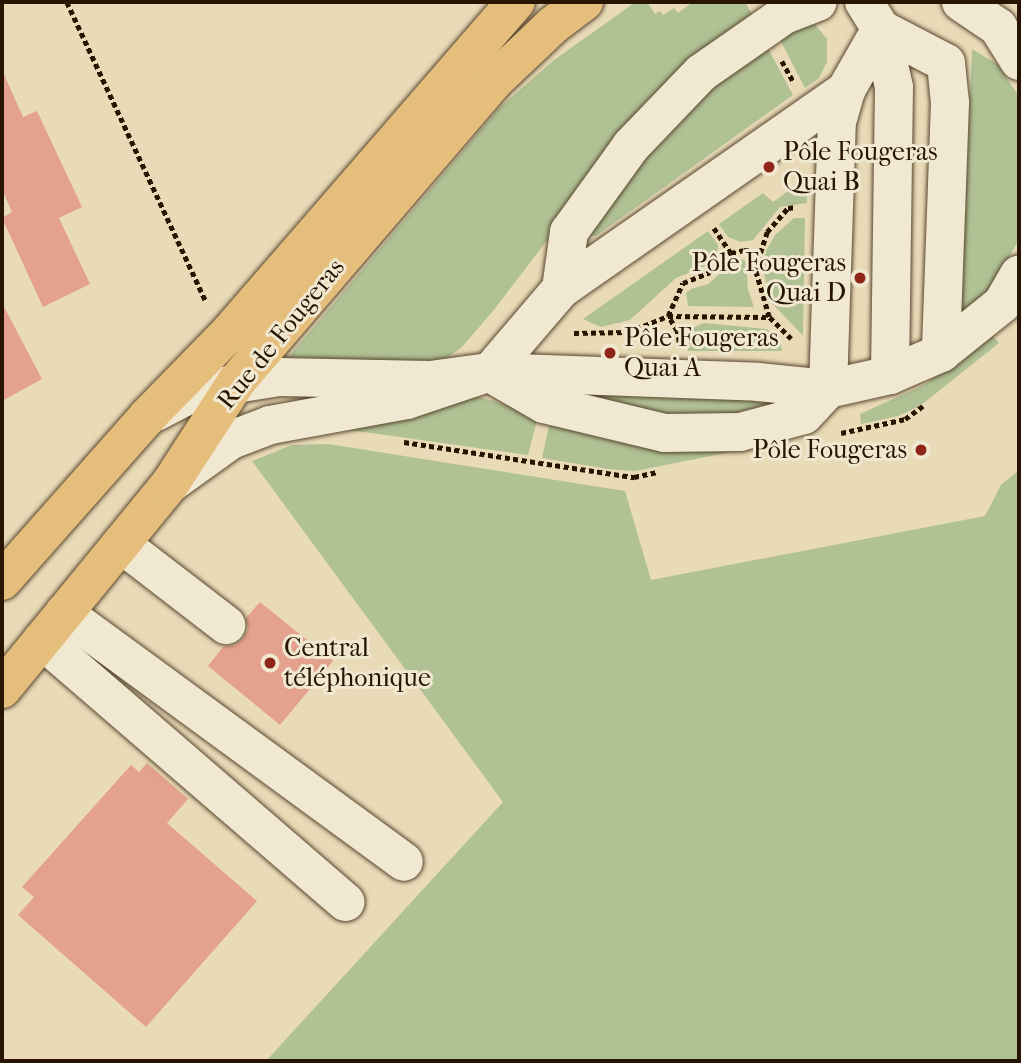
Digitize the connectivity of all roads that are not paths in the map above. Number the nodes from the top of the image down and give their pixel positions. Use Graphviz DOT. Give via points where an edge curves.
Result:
graph roads {
  1 [pos="516,2"];
  2 [pos="584,2"];
  3 [pos="818,2"];
  4 [pos="961,2"];
  5 [pos="872,15"];
  6 [pos="1019,61"];
  7 [pos="846,90"];
  8 [pos="1019,275"];
  9 [pos="561,289"];
  10 [pos="941,353"];
  11 [pos="490,372"];
  12 [pos="890,375"];
  13 [pos="237,381"];
  14 [pos="828,389"];
  15 [pos="148,416"];
  16 [pos="170,484"];
  17 [pos="121,544"];
  18 [pos="2,581"];
  19 [pos="226,625"];
  20 [pos="53,627"];
  21 [pos="2,690"];
  22 [pos="404,862"];
  23 [pos="346,902"];
  1 -- 15 [label="main road, Rue de Fougeras" via="228,334"];
  2 -- 13 [label="main road, Rue de Fougeras" via="493,82"];
  3 -- 9 [label="lane" via="765,27 701,73 631,146 569,232"];
  4 -- 6 [label="lane" via="998,27"];
  5 -- 7 [label="lane"];
  5 -- 10 [label="lane" via="946,63 950,103"];
  5 -- 12 [label="lane" via="894,87"];
  7 -- 9 [label="lane"];
  7 -- 14 [label="lane" via="837,122"];
  8 -- 10 [label="lane" via="1002,304"];
  9 -- 11 [label="lane"];
  10 -- 12 [label="lane"];
  11 -- 13 [label="lane" via="430,380 279,377"];
  11 -- 14 [label="lane"];
  11 -- 14 [label="lane" via="544,404 665,433 740,432 804,415"];
  11 -- 16 [label="lane" via="407,400 270,425 231,440"];
  12 -- 14 [label="lane"];
  13 -- 15 [label="lane" via="198,390"];
  13 -- 16 [label="main road, Rue de Fougeras"];
  15 -- 18 [label="main road, Rue de Fougeras"];
  16 -- 17 [label="main road, Rue de Fougeras"];
  17 -- 19 [label="lane"];
  17 -- 20 [label="main road, Rue de Fougeras"];
  20 -- 21 [label="main road, Rue de Fougeras"];
  20 -- 22 [label="lane"];
  20 -- 23 [label="lane"];
}
